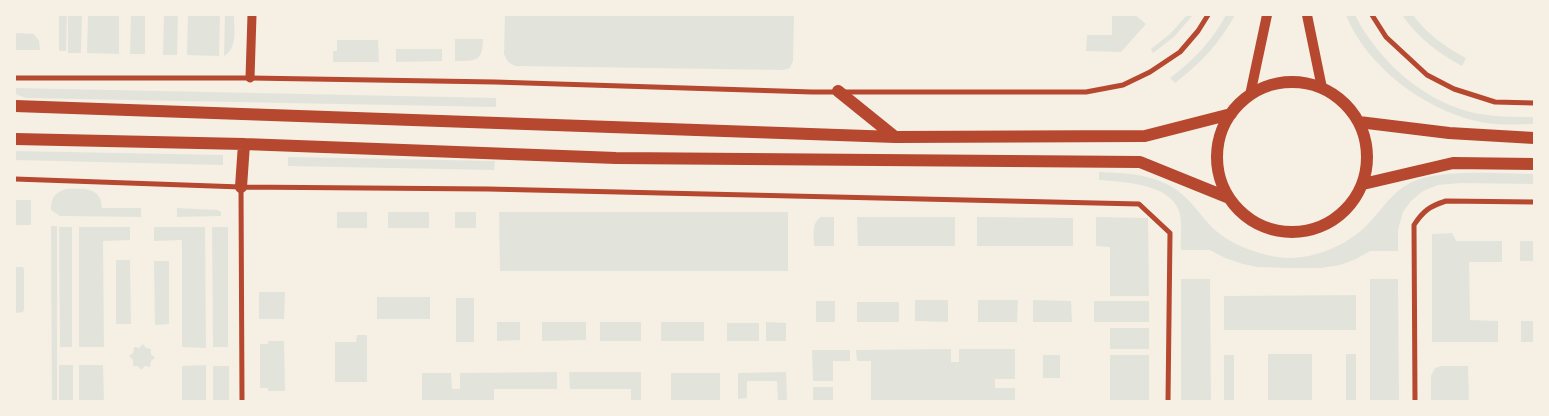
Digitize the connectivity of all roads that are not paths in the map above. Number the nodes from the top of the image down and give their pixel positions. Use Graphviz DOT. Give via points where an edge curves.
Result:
graph roads {
  1 [pos="252,15"];
  2 [pos="1208,15"];
  3 [pos="1267,15"];
  4 [pos="1307,15"];
  5 [pos="1372,15"];
  6 [pos="15,78"];
  7 [pos="250,78"];
  8 [pos="1322,88"];
  9 [pos="838,91"];
  10 [pos="1250,95"];
  11 [pos="1534,103"];
  12 [pos="15,106"];
  13 [pos="1231,114"];
  14 [pos="1359,122"];
  15 [pos="895,138"];
  16 [pos="1534,138"];
  17 [pos="15,139"];
  18 [pos="244,144"];
  19 [pos="1534,164"];
  20 [pos="15,179"];
  21 [pos="1363,184"];
  22 [pos="241,187"];
  23 [pos="1229,198"];
  24 [pos="1534,202"];
  25 [pos="242,401"];
  26 [pos="1168,401"];
  27 [pos="1415,401"];
  1 -- 7 [label="street"];
  2 -- 9 [label="street" via="1180,52 1123,85 1086,92"];
  3 -- 10 [label="main road"];
  4 -- 8 [label="main road"];
  5 -- 11 [label="street" via="1386,37 1427,75 1454,89 1495,102"];
  6 -- 7 [label="street"];
  7 -- 9 [label="street"];
  8 -- 10 [label="main road" via="1298,83 1271,85"];
  8 -- 14 [label="main road" via="1344,102"];
  9 -- 15 [label="main road"];
  10 -- 13 [label="main road"];
  12 -- 15 [label="main road"];
  13 -- 15 [label="main road" via="1145,136"];
  13 -- 23 [label="main road" via="1221,134 1217,156 1220,178"];
  14 -- 16 [label="main road" via="1449,133"];
  14 -- 21 [label="main road" via="1367,146 1367,172"];
  17 -- 18 [label="main road"];
  18 -- 22 [label="main road"];
  18 -- 23 [label="main road" via="616,158 1140,162"];
  19 -- 21 [label="main road" via="1453,163"];
  20 -- 22 [label="street"];
  21 -- 23 [label="main road" via="1341,216 1319,228 1294,233 1268,229 1246,217"];
  22 -- 25 [label="street"];
  22 -- 26 [label="street" via="498,189 1140,204 1170,233"];
  24 -- 27 [label="street" via="1446,201 1422,214 1414,225"];
}
